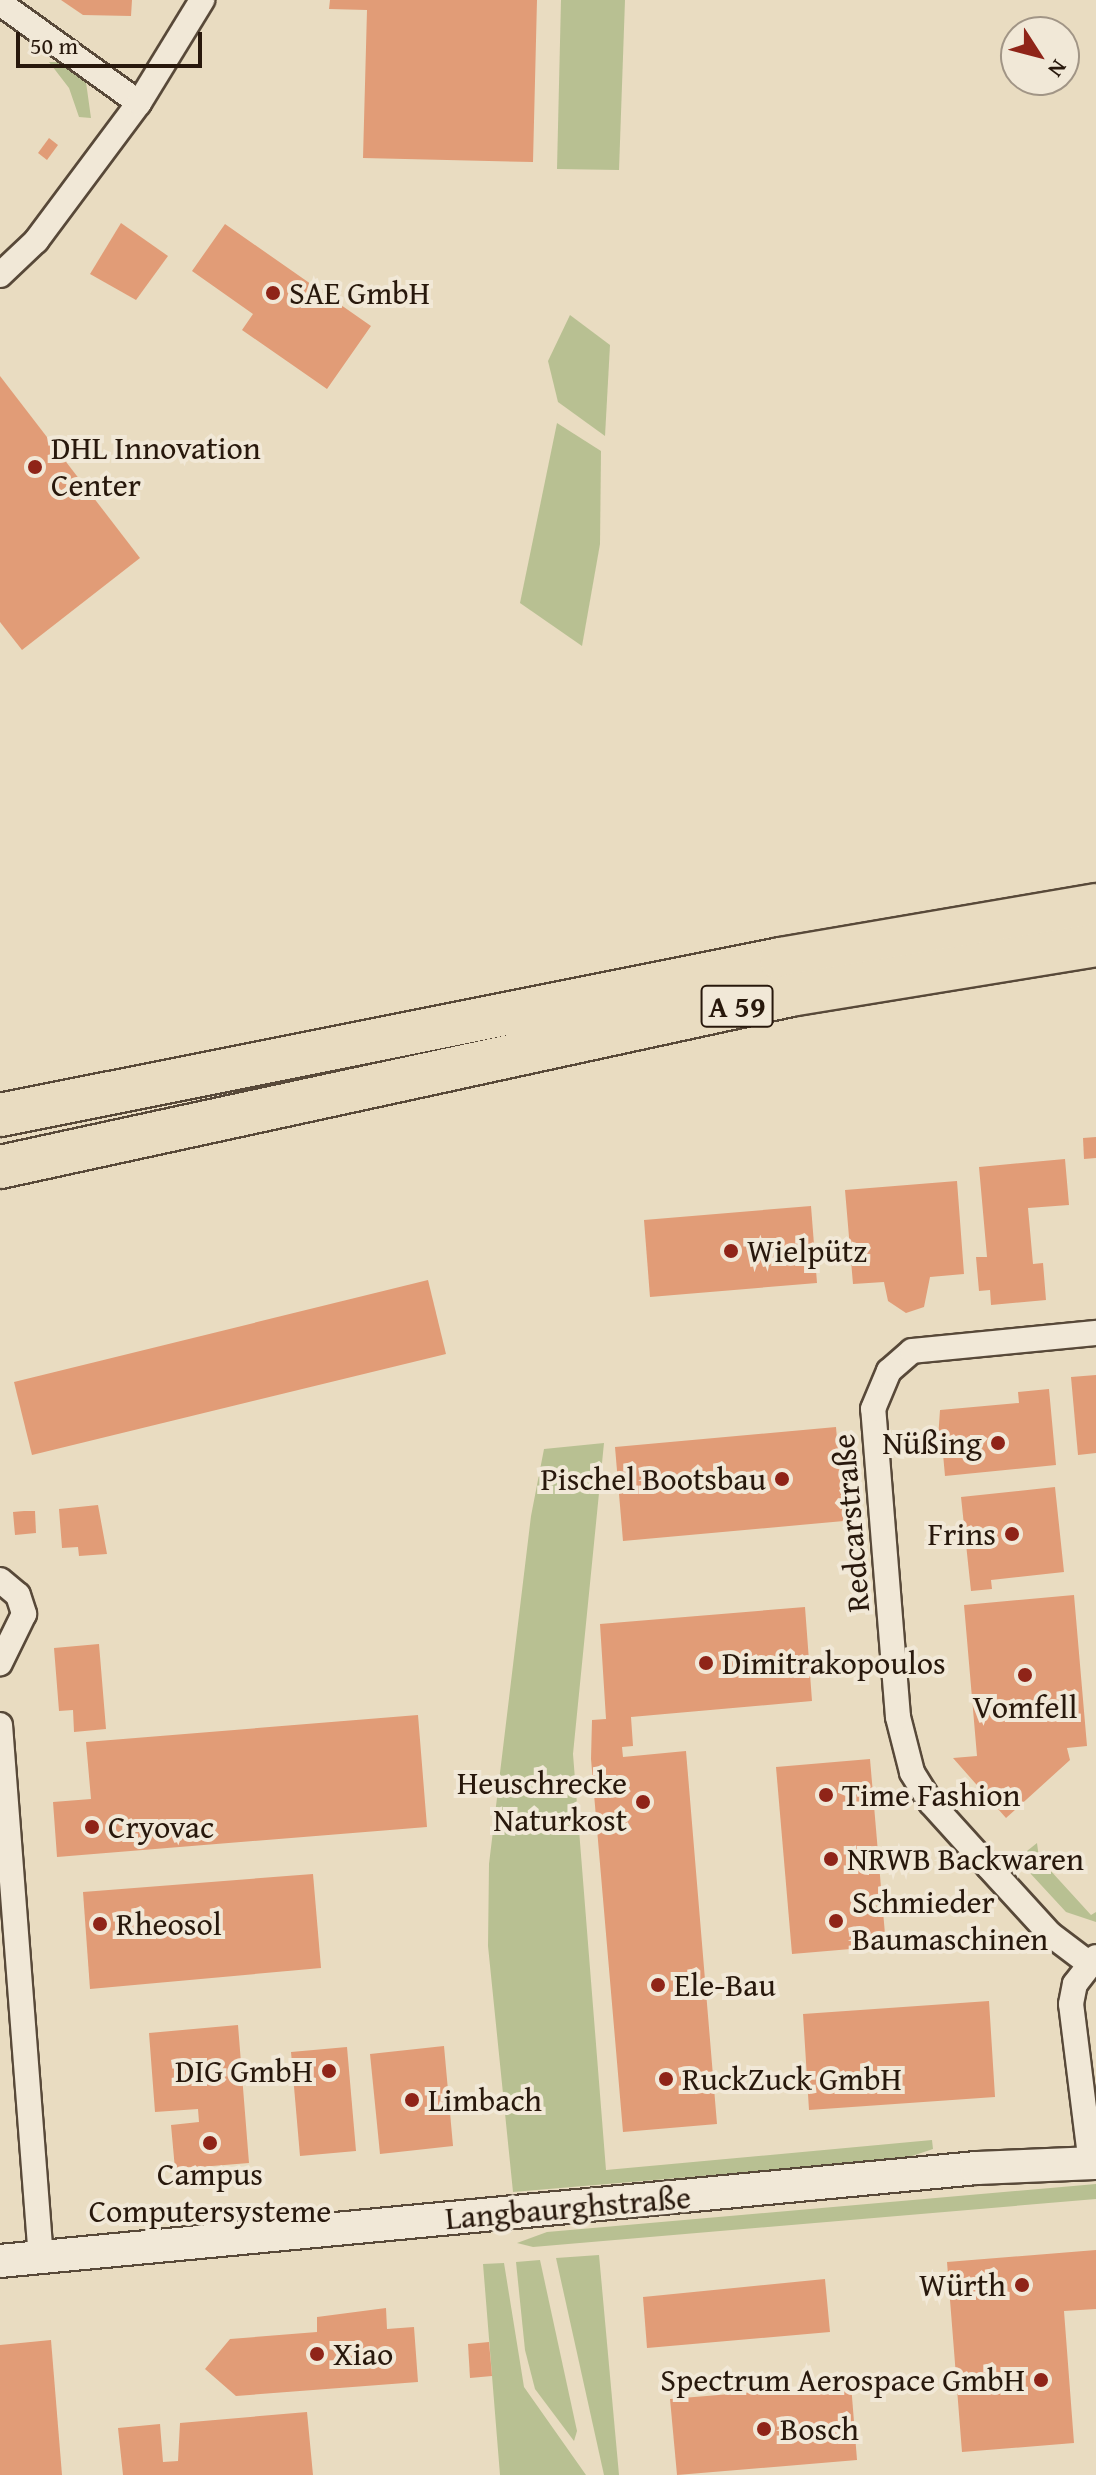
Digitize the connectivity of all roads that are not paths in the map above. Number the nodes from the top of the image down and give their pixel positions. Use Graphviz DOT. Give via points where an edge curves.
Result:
graph roads {
  1 [pos="202,0"];
  2 [pos="0,3"];
  3 [pos="139,103"];
  4 [pos="0,275"];
  5 [pos="1096,905"];
  6 [pos="1096,945"];
  7 [pos="0,1115"];
  8 [pos="0,1167"];
  9 [pos="1096,1333"];
  10 [pos="0,1580"];
  11 [pos="0,1663"];
  12 [pos="0,1725"];
  13 [pos="1092,1959"];
  14 [pos="1094,2163"];
  15 [pos="41,2259"];
  16 [pos="0,2261"];
  1 -- 3 [label="street"];
  2 -- 3 [label="street"];
  3 -- 4 [label="street" via="36,241"];
  5 -- 7 [label="highway, A 59" via="781,959"];
  6 -- 8 [label="highway, A 59" via="791,995"];
  9 -- 13 [label="street, Redcarstraße" via="912,1351 889,1371 873,1409 898,1717 912,1772 931,1803 1050,1934"];
  10 -- 11 [label="street" via="18,1595 24,1614"];
  12 -- 15 [label="street"];
  13 -- 14 [label="street, Redcarstraße" via="1071,2004"];
  14 -- 15 [label="main road, Langbaurghstraße" via="976,2168"];
  15 -- 16 [label="main road, Langbaurghstraße"];
}
